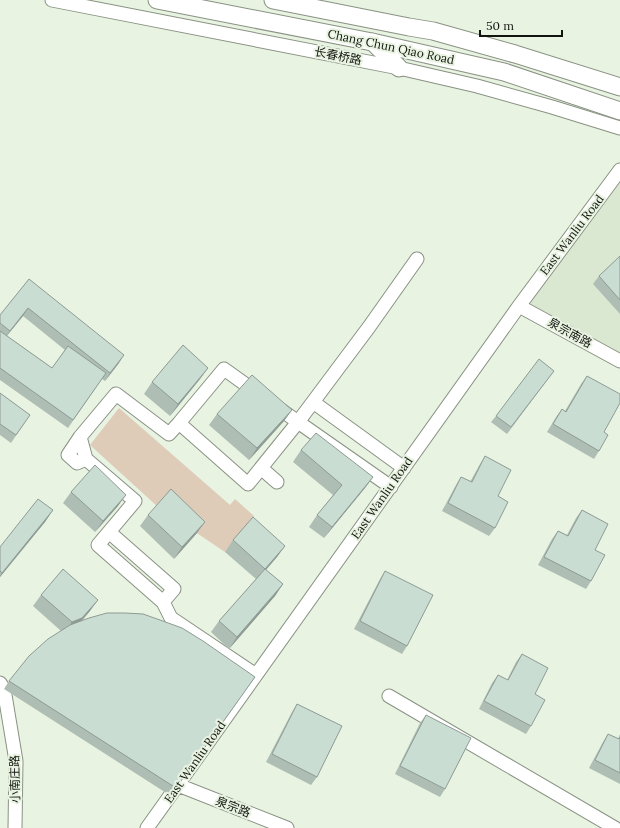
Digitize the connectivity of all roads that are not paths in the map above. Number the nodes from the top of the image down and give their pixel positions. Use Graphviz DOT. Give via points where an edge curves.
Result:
graph roads {
  1 [pos="52,0"];
  2 [pos="157,0"];
  3 [pos="273,0"];
  4 [pos="372,42"];
  5 [pos="398,68"];
  6 [pos="620,87"];
  7 [pos="620,111"];
  8 [pos="620,128"];
  9 [pos="620,170"];
  10 [pos="417,259"];
  11 [pos="519,306"];
  12 [pos="620,361"];
  13 [pos="313,402"];
  14 [pos="298,422"];
  15 [pos="178,424"];
  16 [pos="261,468"];
  17 [pos="404,468"];
  18 [pos="277,482"];
  19 [pos="390,487"];
  20 [pos="256,675"];
  21 [pos="0,683"];
  22 [pos="389,696"];
  23 [pos="178,785"];
  24 [pos="15,828"];
  25 [pos="148,828"];
  26 [pos="287,828"];
  27 [pos="615,828"];
  1 -- 5 [label="street, 长春桥路"];
  2 -- 4 [label="main road, Chang Chun Qiao Road"];
  3 -- 6 [label="main road, Chang Chun Qiao Road" via="433,31"];
  4 -- 5 [label="main road"];
  4 -- 7 [label="main road, Chang Chun Qiao Road" via="504,72"];
  5 -- 8 [label="street, 长春桥路" via="477,86"];
  9 -- 11 [label="street, East Wanliu Road"];
  10 -- 13 [label="street"];
  11 -- 12 [label="street, 泉宗南路"];
  11 -- 17 [label="street, East Wanliu Road"];
  13 -- 14 [label="street"];
  13 -- 17 [label="street"];
  14 -- 15 [label="street" via="224,369"];
  14 -- 16 [label="street"];
  14 -- 19 [label="street"];
  15 -- 16 [label="street" via="248,484"];
  15 -- 20 [label="street" via="169,434 116,394 80,437 86,459 135,500 98,545 163,602 171,618"];
  16 -- 18 [label="street"];
  17 -- 19 [label="street, East Wanliu Road"];
  19 -- 20 [label="street, East Wanliu Road"];
  20 -- 23 [label="street, East Wanliu Road"];
  21 -- 24 [label="street, 小南庄路" via="4,689 16,761"];
  22 -- 27 [label="street"];
  23 -- 25 [label="street, East Wanliu Road"];
  23 -- 26 [label="street, 泉宗路"];
}
